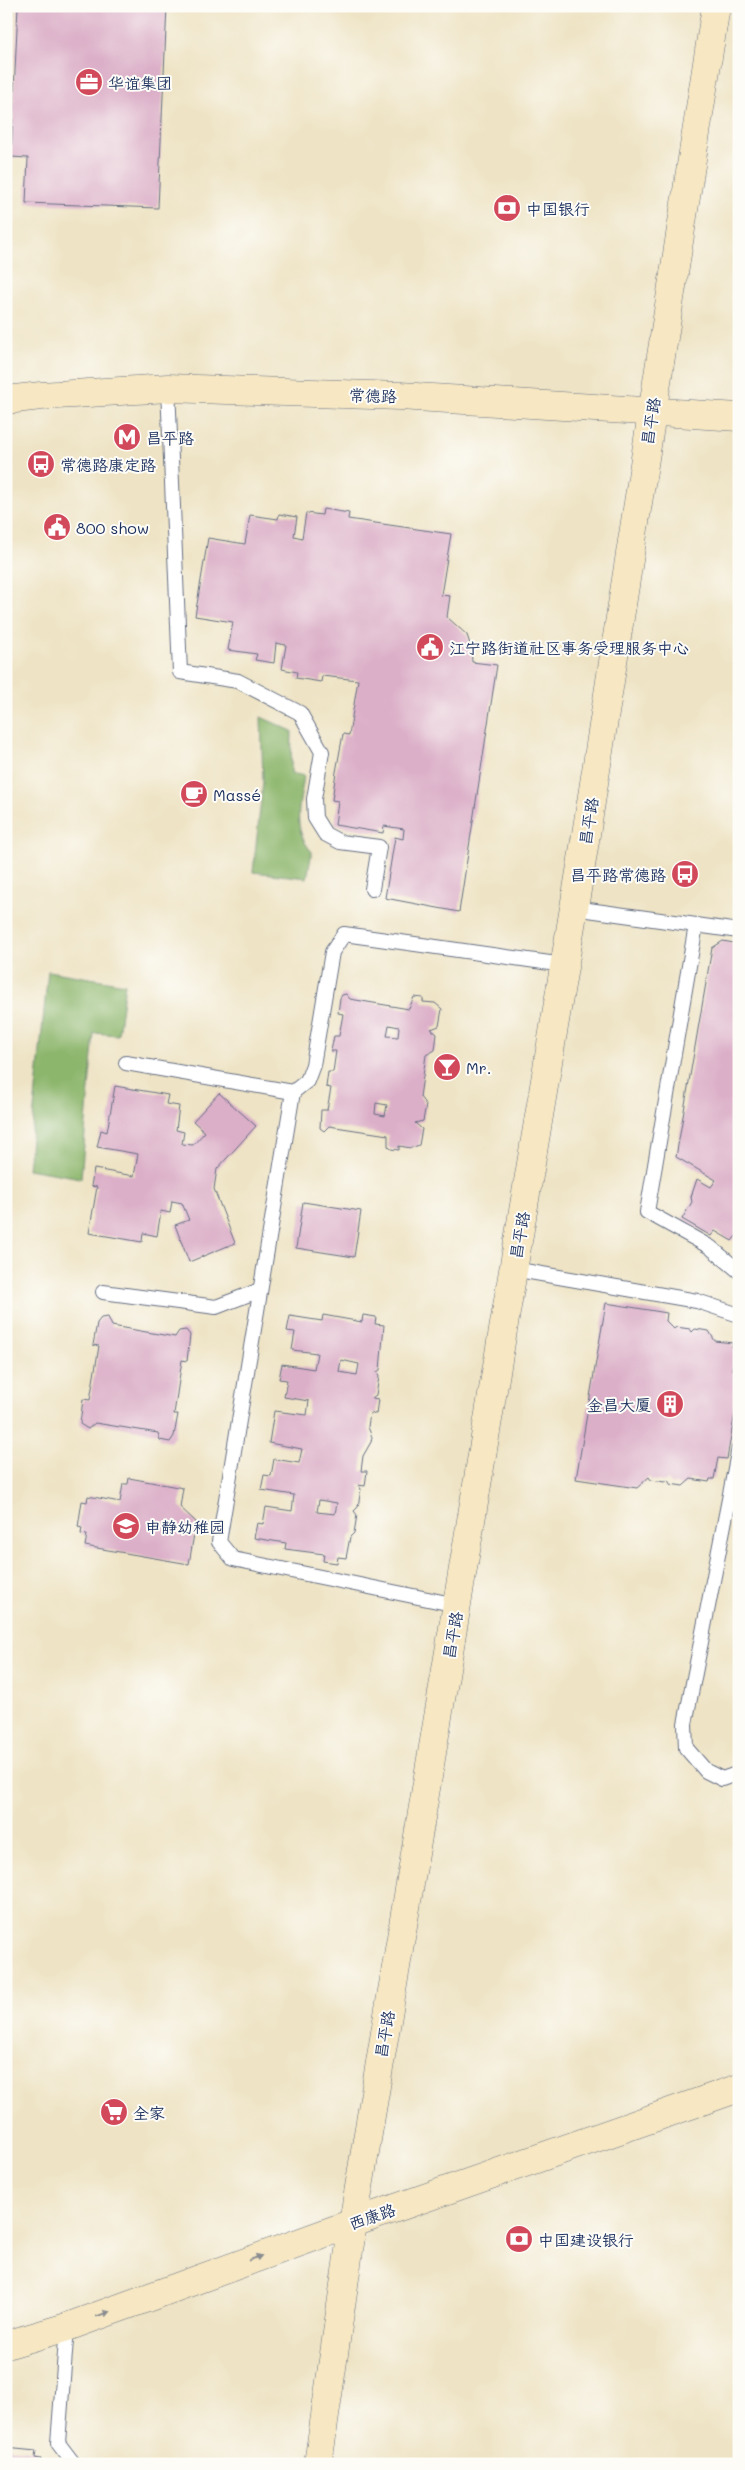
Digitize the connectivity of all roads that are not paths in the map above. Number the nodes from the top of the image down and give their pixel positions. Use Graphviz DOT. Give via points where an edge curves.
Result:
graph roads {
  1 [pos="716,6"];
  2 [pos="168,388"];
  3 [pos="6,400"];
  4 [pos="651,410"];
  5 [pos="739,416"];
  6 [pos="372,889"];
  7 [pos="574,908"];
  8 [pos="696,925"];
  9 [pos="739,931"];
  10 [pos="564,965"];
  11 [pos="126,1063"];
  12 [pos="293,1092"];
  13 [pos="513,1269"];
  14 [pos="739,1271"];
  15 [pos="260,1290"];
  16 [pos="103,1292"];
  17 [pos="739,1315"];
  18 [pos="739,1448"];
  19 [pos="457,1606"];
  20 [pos="739,1773"];
  21 [pos="739,2088"];
  22 [pos="352,2223"];
  23 [pos="67,2327"];
  24 [pos="6,2344"];
  25 [pos="74,2464"];
  26 [pos="318,2464"];
  1 -- 4 [label="street, 昌平路"];
  2 -- 3 [label="street, 常德路"];
  2 -- 4 [label="street, 常德路" via="400,396"];
  2 -- 6 [label="lane" via="180,672 238,681 300,713 322,752 314,799 315,818 325,834 340,842 379,847"];
  4 -- 5 [label="street, 常德路"];
  4 -- 7 [label="street, 昌平路"];
  7 -- 8 [label="lane"];
  7 -- 10 [label="street, 昌平路"];
  8 -- 9 [label="lane"];
  8 -- 14 [label="lane" via="647,1212 710,1247"];
  10 -- 12 [label="lane" via="344,934 332,952 313,1065 307,1081"];
  10 -- 13 [label="street, 昌平路"];
  11 -- 12 [label="lane"];
  12 -- 15 [label="lane"];
  13 -- 17 [label="lane" via="697,1300"];
  13 -- 19 [label="street, 昌平路"];
  15 -- 16 [label="lane" via="216,1307"];
  15 -- 19 [label="lane" via="219,1542 233,1560"];
  18 -- 20 [label="lane" via="685,1724 686,1748 706,1771 722,1779"];
  19 -- 22 [label="street, 昌平路"];
  21 -- 22 [label="street, 西康路"];
  23 -- 22 [label="street, 西康路, one-way"];
  22 -- 26 [label="street, 昌平路"];
  23 -- 24 [label="street, 西康路"];
  23 -- 25 [label="lane" via="58,2443"];
}
